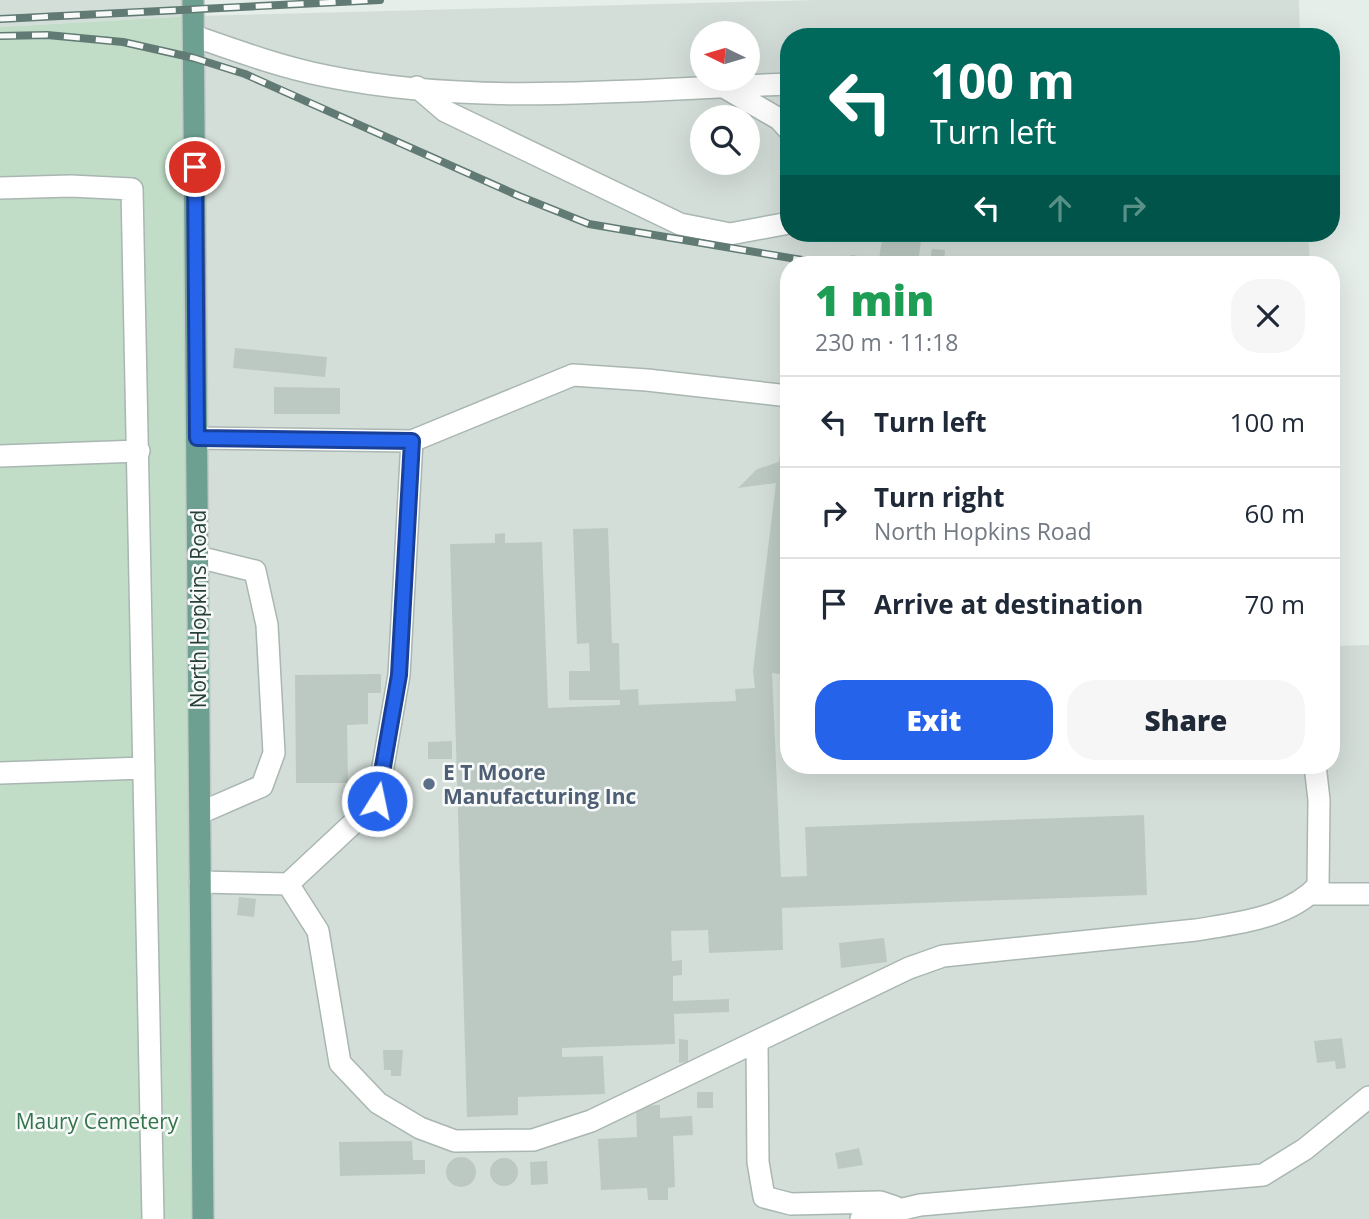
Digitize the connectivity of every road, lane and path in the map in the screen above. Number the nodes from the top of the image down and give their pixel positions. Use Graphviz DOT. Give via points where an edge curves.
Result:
graph roads {
  1 [pos="193,0"];
  2 [pos="194,36"];
  3 [pos="780,84"];
  4 [pos="760,85"];
  5 [pos="417,87"];
  6 [pos="690,87"];
  7 [pos="731,91"];
  8 [pos="780,120"];
  9 [pos="0,188"];
  10 [pos="780,225"];
  11 [pos="780,395"];
  12 [pos="197,438"];
  13 [pos="412,441"];
  14 [pos="139,451"];
  15 [pos="0,456"];
  16 [pos="198,557"];
  17 [pos="144,768"];
  18 [pos="0,773"];
  19 [pos="1316,774"];
  20 [pos="200,813"];
  21 [pos="201,882"];
  22 [pos="288,884"];
  23 [pos="1310,894"];
  24 [pos="1369,894"];
  25 [pos="757,1044"];
  26 [pos="1369,1097"];
  27 [pos="900,1209"];
  28 [pos="153,1219"];
  29 [pos="203,1219"];
  30 [pos="861,1219"];
  1 -- 2 [label="main road, North Hopkins Road"];
  2 -- 5 [label="lane" via="327,76"];
  2 -- 12 [label="main road, North Hopkins Road"];
  3 -- 4 [label="lane"];
  5 -- 6 [label="lane" via="569,93"];
  5 -- 10 [label="lane" via="446,111 680,224 730,234"];
  7 -- 8 [label="lane"];
  9 -- 14 [label="lane" via="132,189"];
  11 -- 13 [label="lane" via="573,375"];
  12 -- 13 [label="lane"];
  12 -- 16 [label="main road, North Hopkins Road"];
  13 -- 22 [label="lane" via="399,675 377,801"];
  14 -- 15 [label="lane"];
  14 -- 17 [label="lane"];
  16 -- 20 [label="main road, North Hopkins Road"];
  16 -- 20 [label="lane" via="255,571 267,625 274,753 262,786"];
  17 -- 18 [label="lane"];
  17 -- 28 [label="lane"];
  19 -- 23 [label="lane" via="1318,886"];
  20 -- 21 [label="main road, North Hopkins Road"];
  21 -- 22 [label="lane"];
  21 -- 29 [label="main road, North Hopkins Road"];
  22 -- 25 [label="lane" via="318,932 340,1063 378,1104 454,1141 533,1140 591,1121"];
  23 -- 24 [label="lane"];
  23 -- 25 [label="lane" via="1288,908 1196,930 943,956 909,968"];
  25 -- 27 [label="lane" via="758,1162 764,1197 791,1204 880,1202"];
  26 -- 27 [label="lane" via="1305,1149 1263,1175"];
  27 -- 30 [label="lane"];
}
